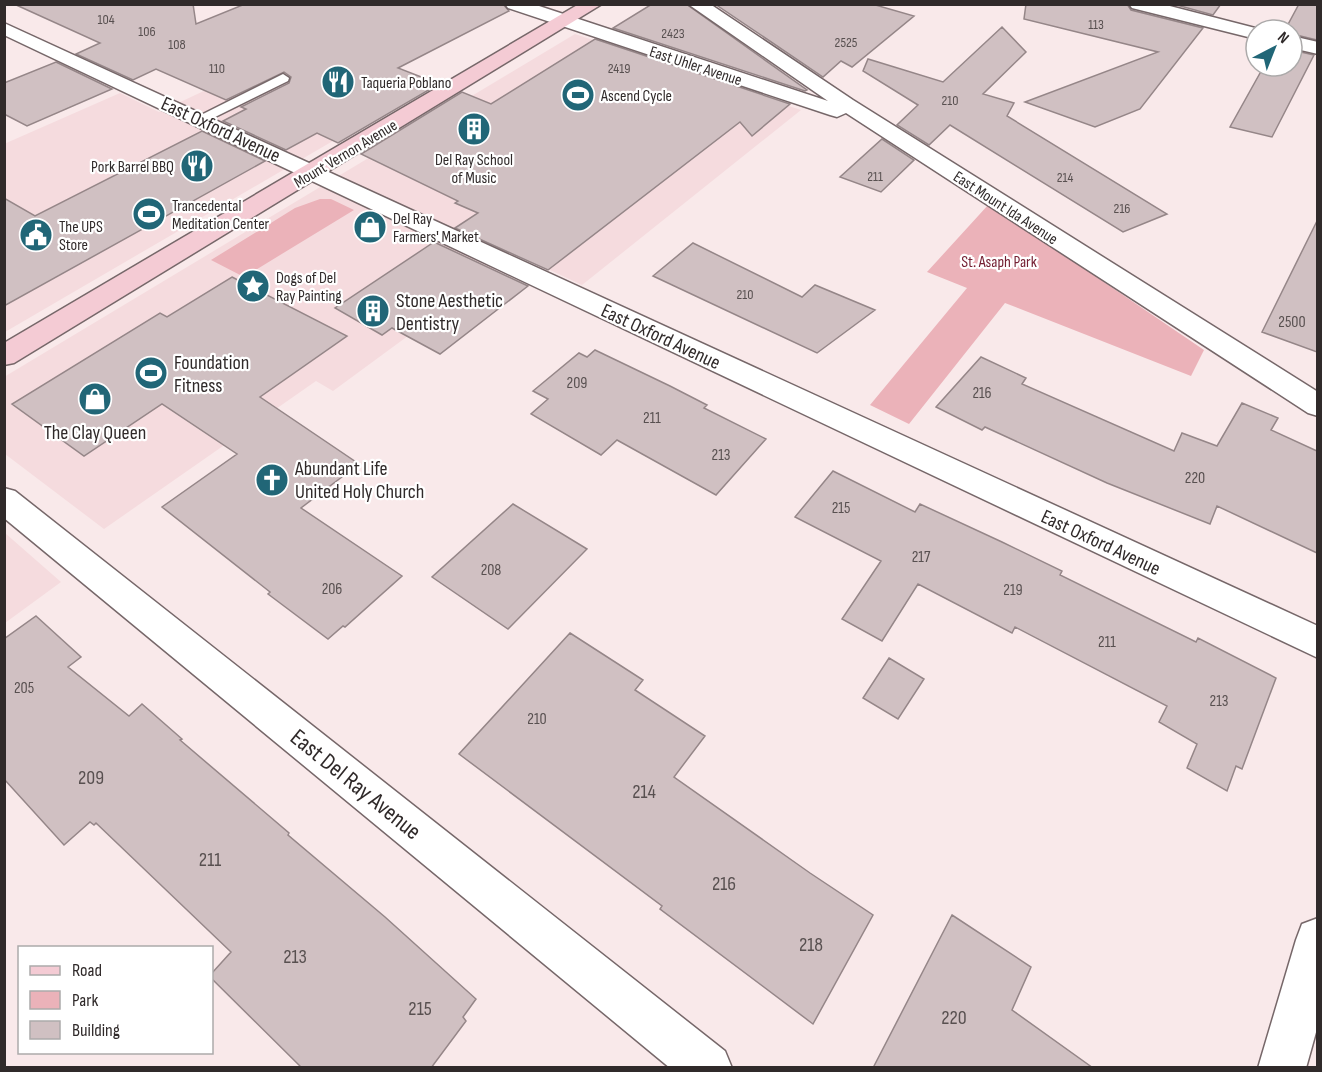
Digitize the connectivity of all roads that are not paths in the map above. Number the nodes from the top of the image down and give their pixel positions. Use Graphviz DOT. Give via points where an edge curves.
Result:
graph roads {
  1 [pos="514,4"];
  2 [pos="593,4"];
  3 [pos="697,4"];
  4 [pos="1138,4"];
  5 [pos="565,21"];
  6 [pos="4,28"];
  7 [pos="1244,30"];
  8 [pos="283,78"];
  9 [pos="200,119"];
  10 [pos="879,125"];
  11 [pos="313,173"];
  12 [pos="4,356"];
  13 [pos="1317,406"];
  14 [pos="4,500"];
  15 [pos="1317,643"];
  16 [pos="1317,940"];
  17 [pos="708,1068"];
  18 [pos="1282,1068"];
  1 -- 5 [label="street, East Uhler Avenue"];
  2 -- 5 [label="main road, Mount Vernon Avenue"];
  3 -- 10 [label="street, East Mount Ida Avenue"];
  4 -- 7 [label="street"];
  5 -- 10 [label="street, East Uhler Avenue"];
  5 -- 11 [label="main road, Mount Vernon Avenue"];
  6 -- 9 [label="street, East Oxford Avenue"];
  8 -- 9 [label="lane"];
  9 -- 11 [label="street, East Oxford Avenue"];
  10 -- 13 [label="street, East Mount Ida Avenue"];
  11 -- 12 [label="main road, Mount Vernon Avenue"];
  11 -- 15 [label="street, East Oxford Avenue"];
  14 -- 17 [label="street, East Del Ray Avenue"];
  16 -- 18 [label="street"];
}
